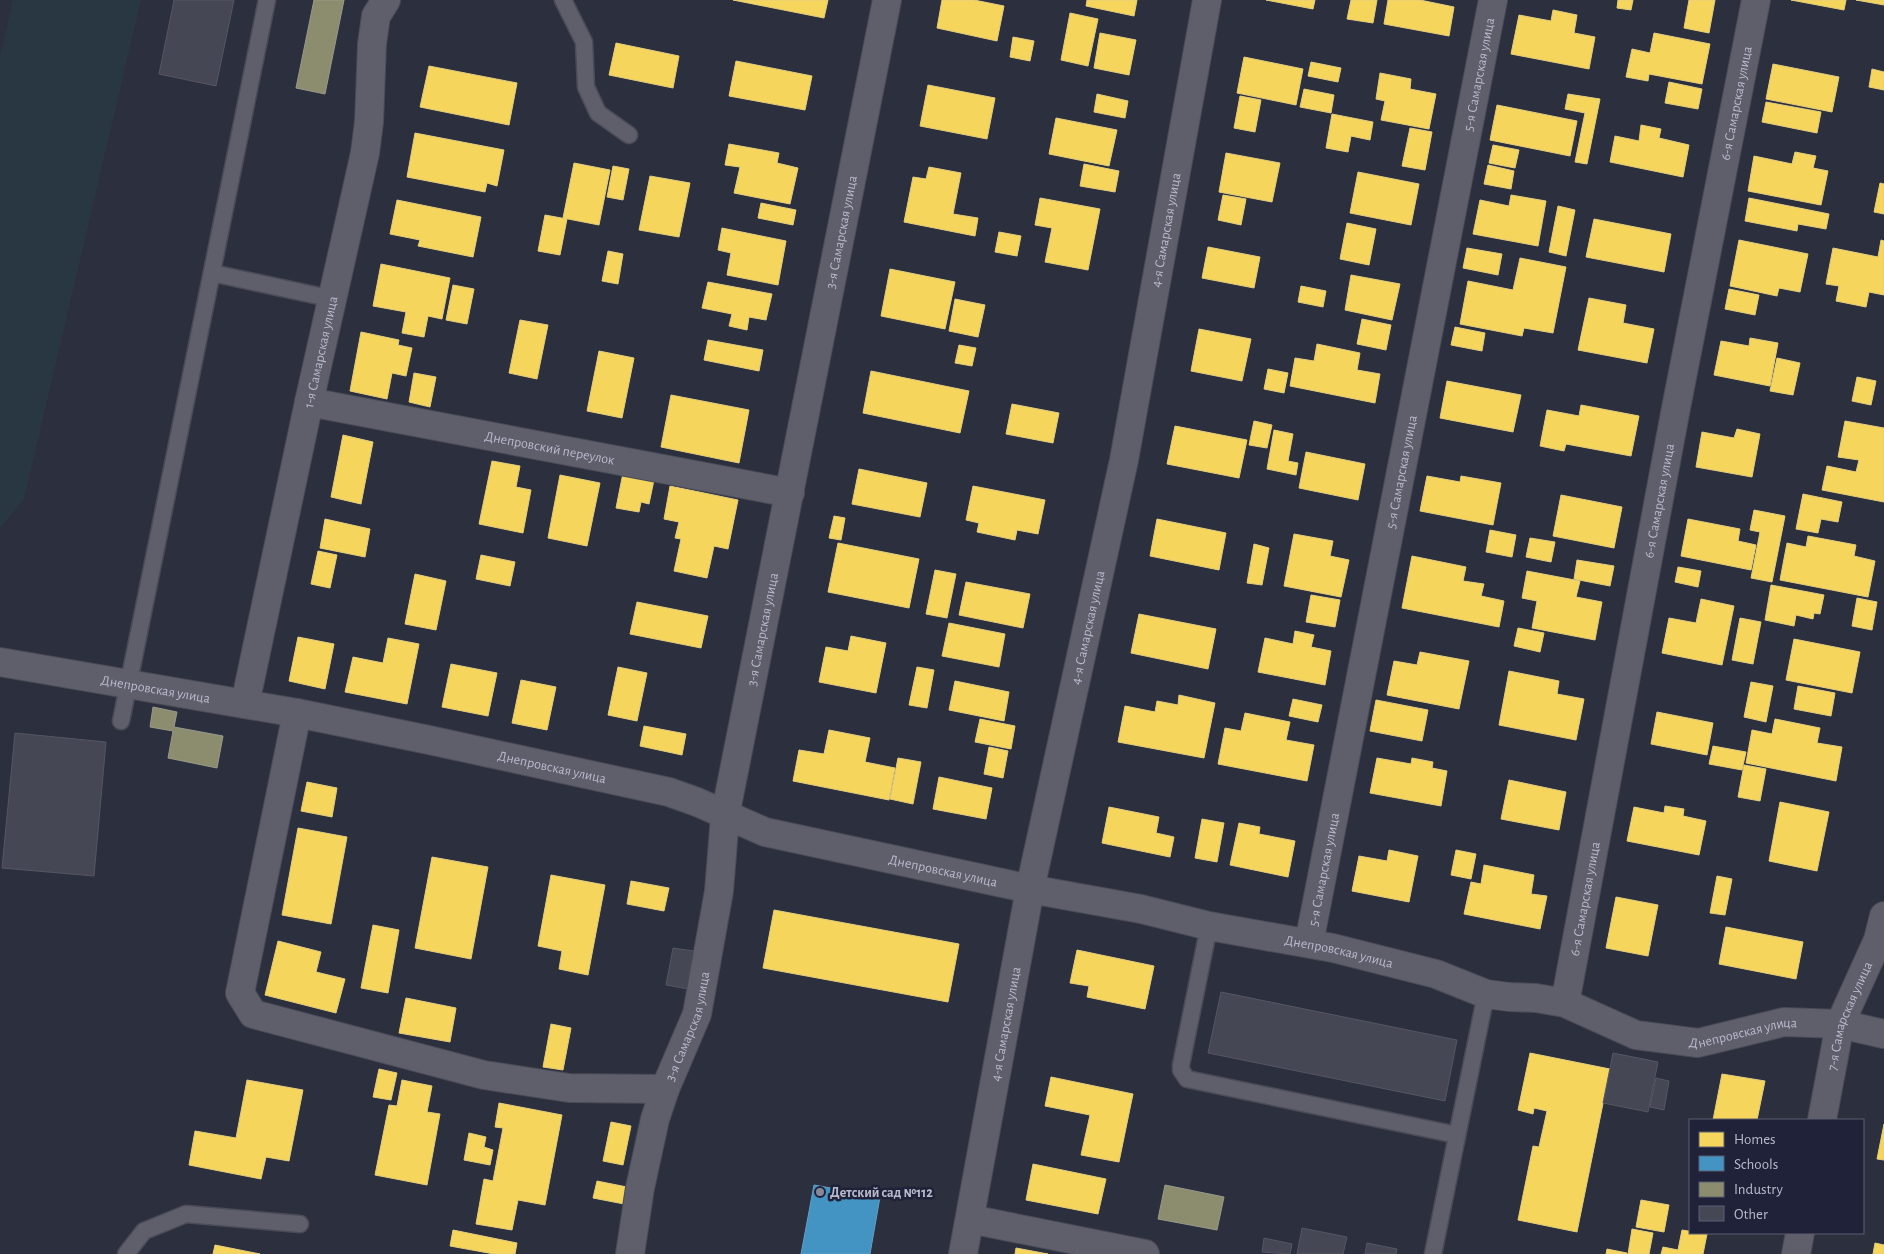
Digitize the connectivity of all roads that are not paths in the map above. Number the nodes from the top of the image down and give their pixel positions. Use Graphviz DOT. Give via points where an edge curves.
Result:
graph roads {
  1 [pos="267,0"];
  2 [pos="386,0"];
  3 [pos="563,0"];
  4 [pos="888,0"];
  5 [pos="1207,0"];
  6 [pos="1493,0"];
  7 [pos="1756,0"];
  8 [pos="629,135"];
  9 [pos="212,272"];
  10 [pos="333,299"];
  11 [pos="309,402"];
  12 [pos="790,493"];
  13 [pos="0,662"];
  14 [pos="128,684"];
  15 [pos="245,704"];
  16 [pos="297,713"];
  17 [pos="121,721"];
  18 [pos="725,816"];
  19 [pos="1030,889"];
  20 [pos="1884,916"];
  21 [pos="1209,926"];
  22 [pos="1309,943"];
  23 [pos="1486,994"];
  24 [pos="1565,1003"];
  25 [pos="1840,1024"];
  26 [pos="1884,1034"];
  27 [pos="666,1089"];
  28 [pos="1822,1119"];
  29 [pos="1457,1135"];
  30 [pos="970,1219"];
  31 [pos="300,1224"];
  32 [pos="1800,1234"];
  33 [pos="126,1254"];
  34 [pos="630,1254"];
  35 [pos="963,1254"];
  36 [pos="1145,1254"];
  37 [pos="1433,1254"];
  38 [pos="1796,1254"];
  1 -- 9 [label="lane"];
  2 -- 10 [label="street, 1-я Самарская улица" via="376,16 365,153"];
  3 -- 8 [label="lane" via="584,42 586,87 598,113"];
  4 -- 12 [label="street, 3-я Самарская улица"];
  5 -- 19 [label="street, 4-я Самарская улица" via="1124,460"];
  6 -- 22 [label="street, 5-я Самарская улица"];
  7 -- 24 [label="street, 6-я Самарская улица" via="1672,427"];
  9 -- 10 [label="lane"];
  9 -- 14 [label="lane"];
  10 -- 11 [label="street, 1-я Самарская улица"];
  11 -- 12 [label="street, Днепровский переулок"];
  11 -- 15 [label="street, 1-я Самарская улица"];
  12 -- 18 [label="street, 3-я Самарская улица"];
  13 -- 14 [label="street, Днепровская улица"];
  14 -- 15 [label="street, Днепровская улица"];
  14 -- 17 [label="lane"];
  15 -- 16 [label="street, Днепровская улица"];
  16 -- 18 [label="street, Днепровская улица" via="669,792"];
  16 -- 27 [label="street" via="240,993 253,1014 484,1075 569,1088"];
  18 -- 19 [label="street, Днепровская улица" via="765,832"];
  18 -- 27 [label="street, 3-я Самарская улица" via="719,891 697,1014"];
  19 -- 21 [label="street, Днепровская улица" via="1141,909"];
  19 -- 30 [label="street, 4-я Самарская улица"];
  20 -- 25 [label="street, 7-я Самарская улица" via="1878,940"];
  21 -- 22 [label="street, Днепровская улица"];
  21 -- 29 [label="lane" via="1181,1065 1183,1076"];
  22 -- 23 [label="street, Днепровская улица" via="1436,974"];
  23 -- 24 [label="street, Днепровская улица"];
  23 -- 29 [label="lane"];
  24 -- 25 [label="street, Днепровская улица" via="1636,1035 1698,1043 1784,1022"];
  25 -- 26 [label="street, Днепровская улица"];
  25 -- 28 [label="street, 7-я Самарская улица"];
  27 -- 34 [label="street, 3-я Самарская улица" via="655,1119"];
  29 -- 37 [label="lane"];
  30 -- 35 [label="street, 4-я Самарская улица"];
  30 -- 36 [label="street"];
  31 -- 33 [label="lane" via="186,1214 144,1231"];
  32 -- 38 [label="street"];
}
